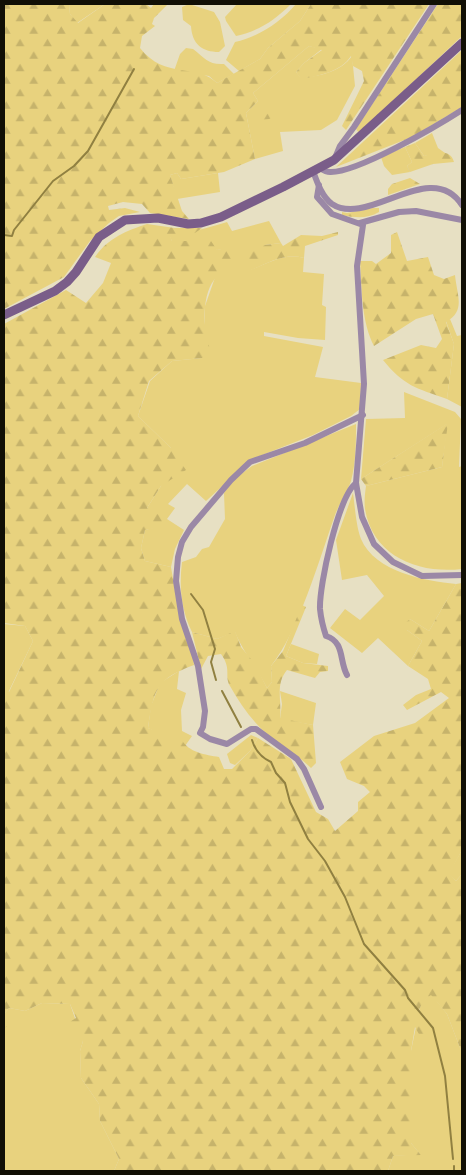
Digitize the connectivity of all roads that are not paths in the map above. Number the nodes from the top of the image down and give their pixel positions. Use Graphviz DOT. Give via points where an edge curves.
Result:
graph roads {
  1 [pos="434,4"];
  2 [pos="462,43"];
  3 [pos="462,110"];
  4 [pos="334,160"];
  5 [pos="316,169"];
  6 [pos="319,185"];
  7 [pos="462,206"];
  8 [pos="462,220"];
  9 [pos="360,223"];
  10 [pos="4,315"];
  11 [pos="363,415"];
  12 [pos="356,483"];
  13 [pos="462,575"];
  14 [pos="347,675"];
  15 [pos="321,808"];
  1 -- 4 [label="street" via="340,146"];
  2 -- 4 [label="street"];
  3 -- 5 [label="street" via="410,141 352,168 332,173"];
  4 -- 5 [label="street"];
  5 -- 6 [label="street"];
  5 -- 10 [label="street" via="221,217 201,223 158,218 125,220 99,237 67,282"];
  6 -- 7 [label="street" via="332,204 347,209 430,188 448,192"];
  6 -- 9 [label="street" via="318,196 332,214"];
  8 -- 9 [label="street" via="416,211 399,212"];
  9 -- 11 [label="street" via="363,225 357,266"];
  11 -- 12 [label="street"];
  11 -- 15 [label="street" via="305,443 250,462 191,527 178,556 176,581 182,620 198,666 205,711 200,733 227,744 256,729 297,759"];
  12 -- 13 [label="street" via="368,532 393,562 422,576"];
  12 -- 14 [label="street" via="348,494 329,549 320,608 326,636 338,644 342,652 342,667"];
}
